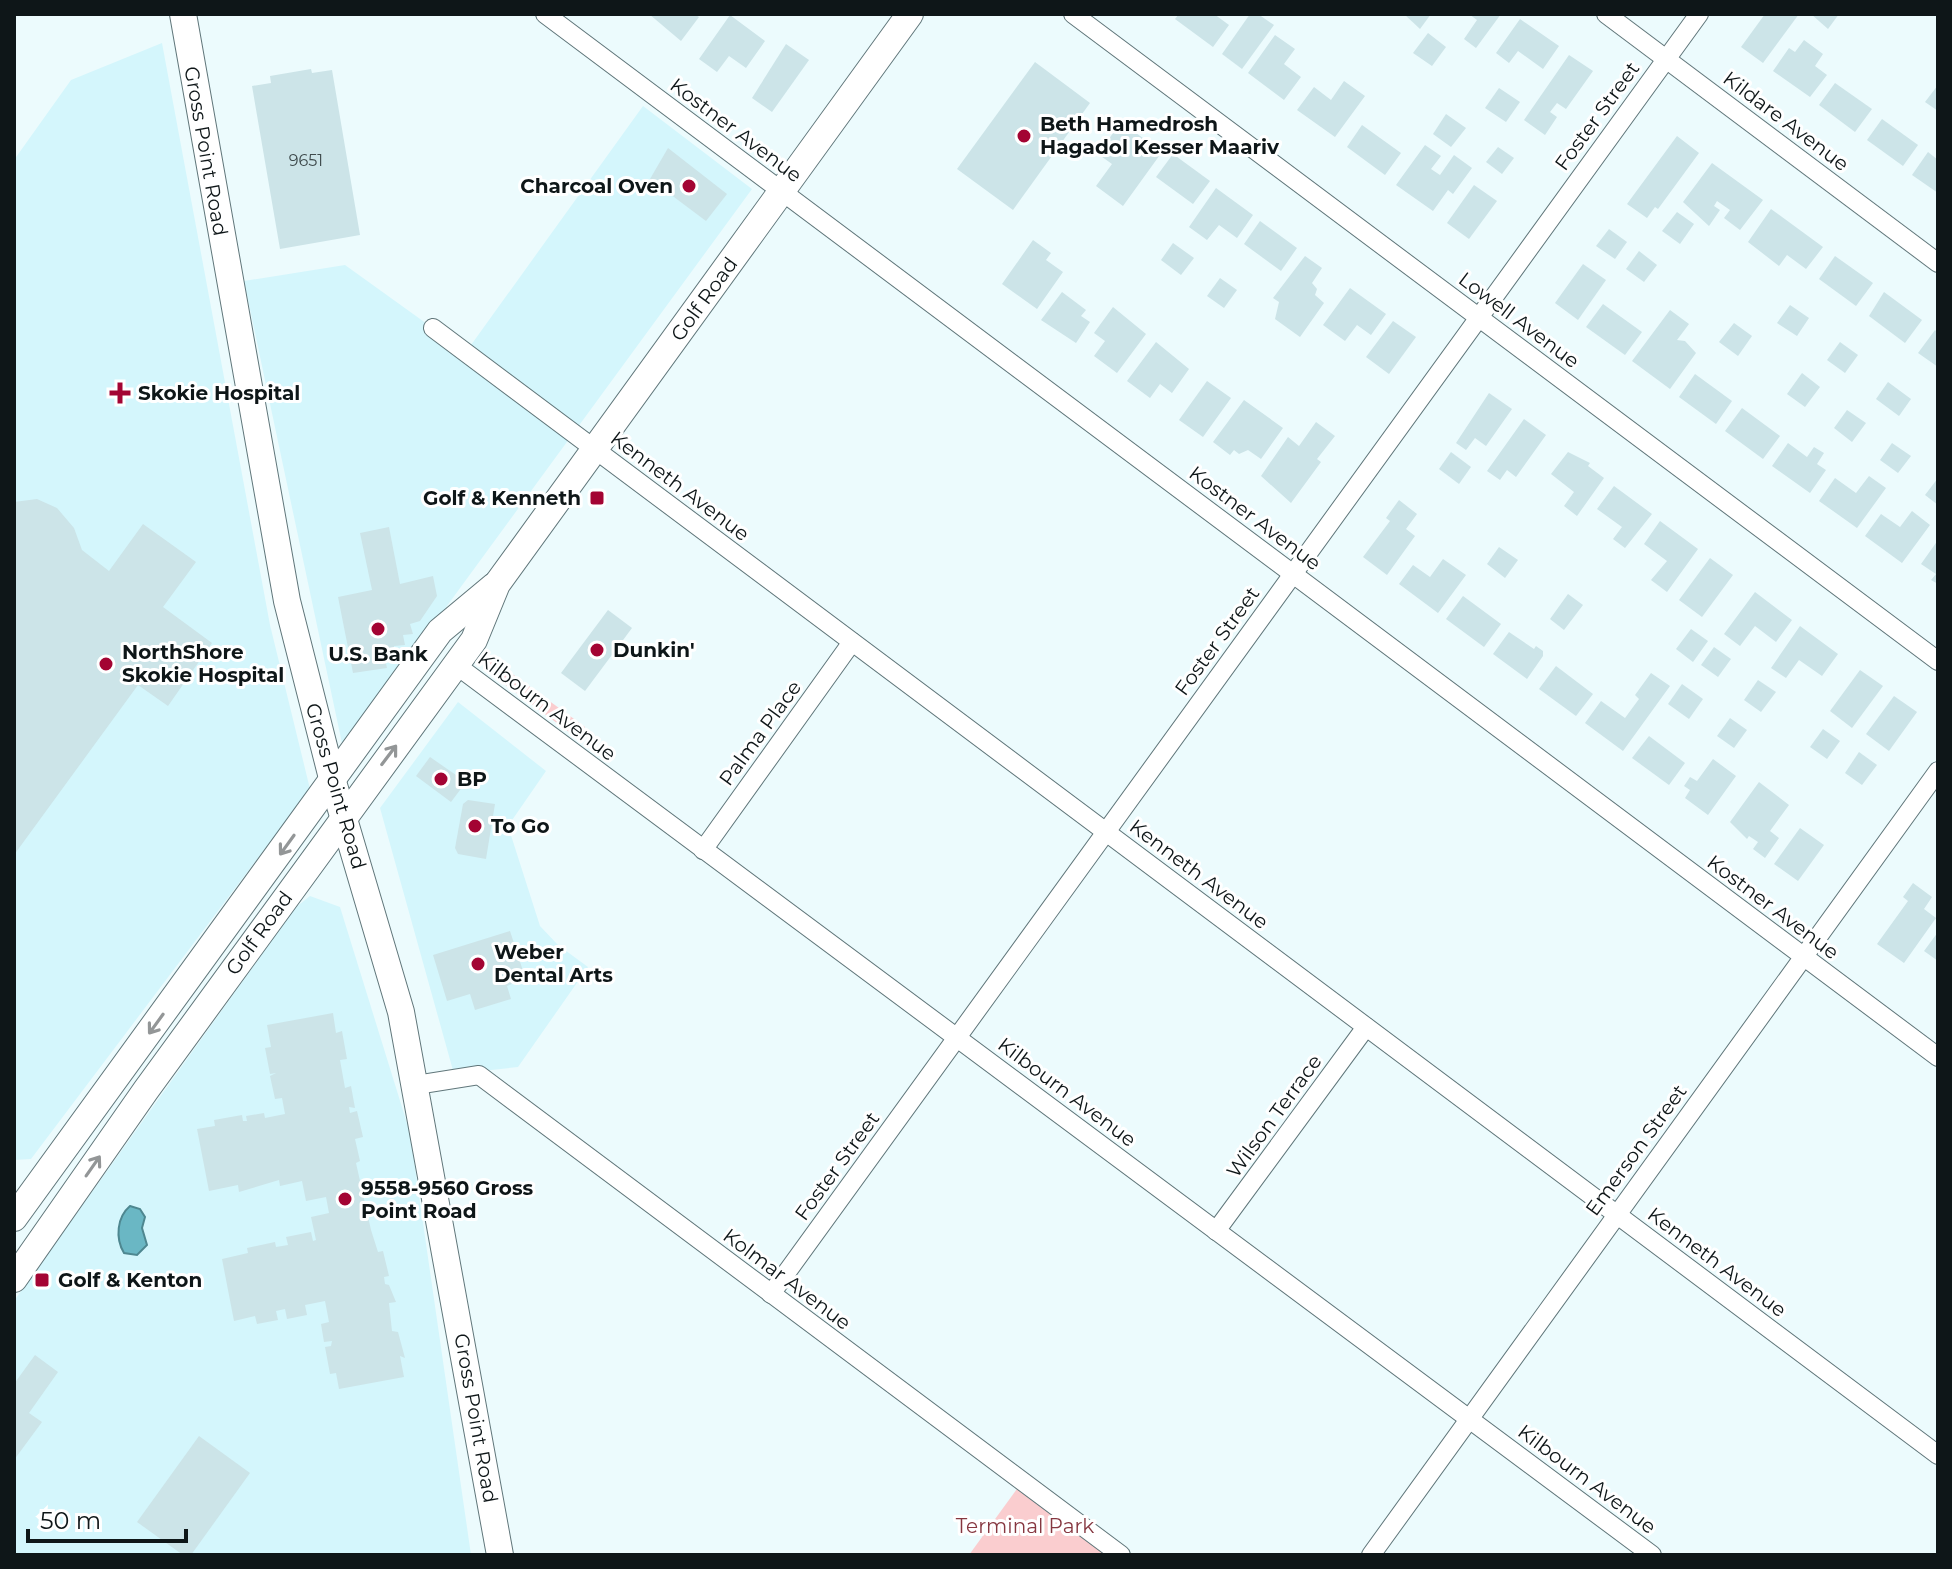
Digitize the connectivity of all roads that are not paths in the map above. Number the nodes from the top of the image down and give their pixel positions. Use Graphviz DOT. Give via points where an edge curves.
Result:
graph roads {
  1 [pos="183,14"];
  2 [pos="545,14"];
  3 [pos="910,14"];
  4 [pos="1073,14"];
  5 [pos="1606,14"];
  6 [pos="1699,14"];
  7 [pos="1666,59"];
  8 [pos="781,191"];
  9 [pos="1938,263"];
  10 [pos="1479,317"];
  11 [pos="433,328"];
  12 [pos="594,449"];
  13 [pos="1293,574"];
  14 [pos="497,584"];
  15 [pos="852,642"];
  16 [pos="1938,661"];
  17 [pos="456,665"];
  18 [pos="1938,771"];
  19 [pos="333,782"];
  20 [pos="343,817"];
  21 [pos="1106,832"];
  22 [pos="703,850"];
  23 [pos="1803,957"];
  24 [pos="1366,1027"];
  25 [pos="956,1038"];
  26 [pos="1938,1057"];
  27 [pos="416,1085"];
  28 [pos="17,1209"];
  29 [pos="1617,1214"];
  30 [pos="1216,1231"];
  31 [pos="14,1279"];
  32 [pos="771,1294"];
  33 [pos="1470,1419"];
  34 [pos="1938,1455"];
  35 [pos="500,1555"];
  36 [pos="1121,1555"];
  37 [pos="1371,1555"];
  38 [pos="1652,1555"];
  1 -- 19 [label="main road, Gross Point Road" via="284,583"];
  2 -- 8 [label="street, Kostner Avenue"];
  3 -- 8 [label="main road, Golf Road"];
  4 -- 10 [label="street, Lowell Avenue"];
  5 -- 7 [label="street, Kildare Avenue"];
  6 -- 7 [label="street, Foster Street"];
  7 -- 9 [label="street, Kildare Avenue"];
  7 -- 10 [label="street, Foster Street"];
  8 -- 12 [label="main road, Golf Road"];
  8 -- 13 [label="street, Kostner Avenue"];
  10 -- 13 [label="street, Foster Street"];
  10 -- 16 [label="street, Lowell Avenue"];
  11 -- 12 [label="street, Kenneth Avenue"];
  12 -- 14 [label="main road, Golf Road"];
  12 -- 15 [label="street, Kenneth Avenue"];
  13 -- 21 [label="street, Foster Street"];
  13 -- 23 [label="street, Kostner Avenue"];
  14 -- 17 [label="main road, Golf Road" via="474,640"];
  14 -- 19 [label="main road, Golf Road" via="440,631"];
  15 -- 21 [label="street, Kenneth Avenue"];
  15 -- 22 [label="street, Palma Place"];
  20 -- 17 [label="main road, Golf Road, one-way"];
  17 -- 22 [label="street, Kilbourn Avenue"];
  18 -- 23 [label="street, Emerson Street"];
  19 -- 20 [label="main road, Gross Point Road"];
  19 -- 28 [label="main road, Golf Road, one-way"];
  20 -- 27 [label="main road, Gross Point Road" via="401,1012"];
  31 -- 20 [label="main road, Golf Road, one-way"];
  21 -- 24 [label="street, Kenneth Avenue"];
  21 -- 25 [label="street, Foster Street"];
  22 -- 25 [label="street, Kilbourn Avenue"];
  23 -- 26 [label="street, Kostner Avenue"];
  23 -- 29 [label="street, Emerson Street"];
  24 -- 29 [label="street, Kenneth Avenue"];
  24 -- 30 [label="street, Wilson Terrace"];
  25 -- 30 [label="street, Kilbourn Avenue"];
  25 -- 32 [label="street, Foster Street"];
  27 -- 32 [label="street, Kolmar Avenue" via="479,1075"];
  27 -- 35 [label="main road, Gross Point Road"];
  29 -- 33 [label="street, Emerson Street"];
  29 -- 34 [label="street, Kenneth Avenue"];
  30 -- 33 [label="street, Kilbourn Avenue"];
  32 -- 36 [label="street, Kolmar Avenue"];
  33 -- 37 [label="street, Emerson Street"];
  33 -- 38 [label="street, Kilbourn Avenue"];
}
